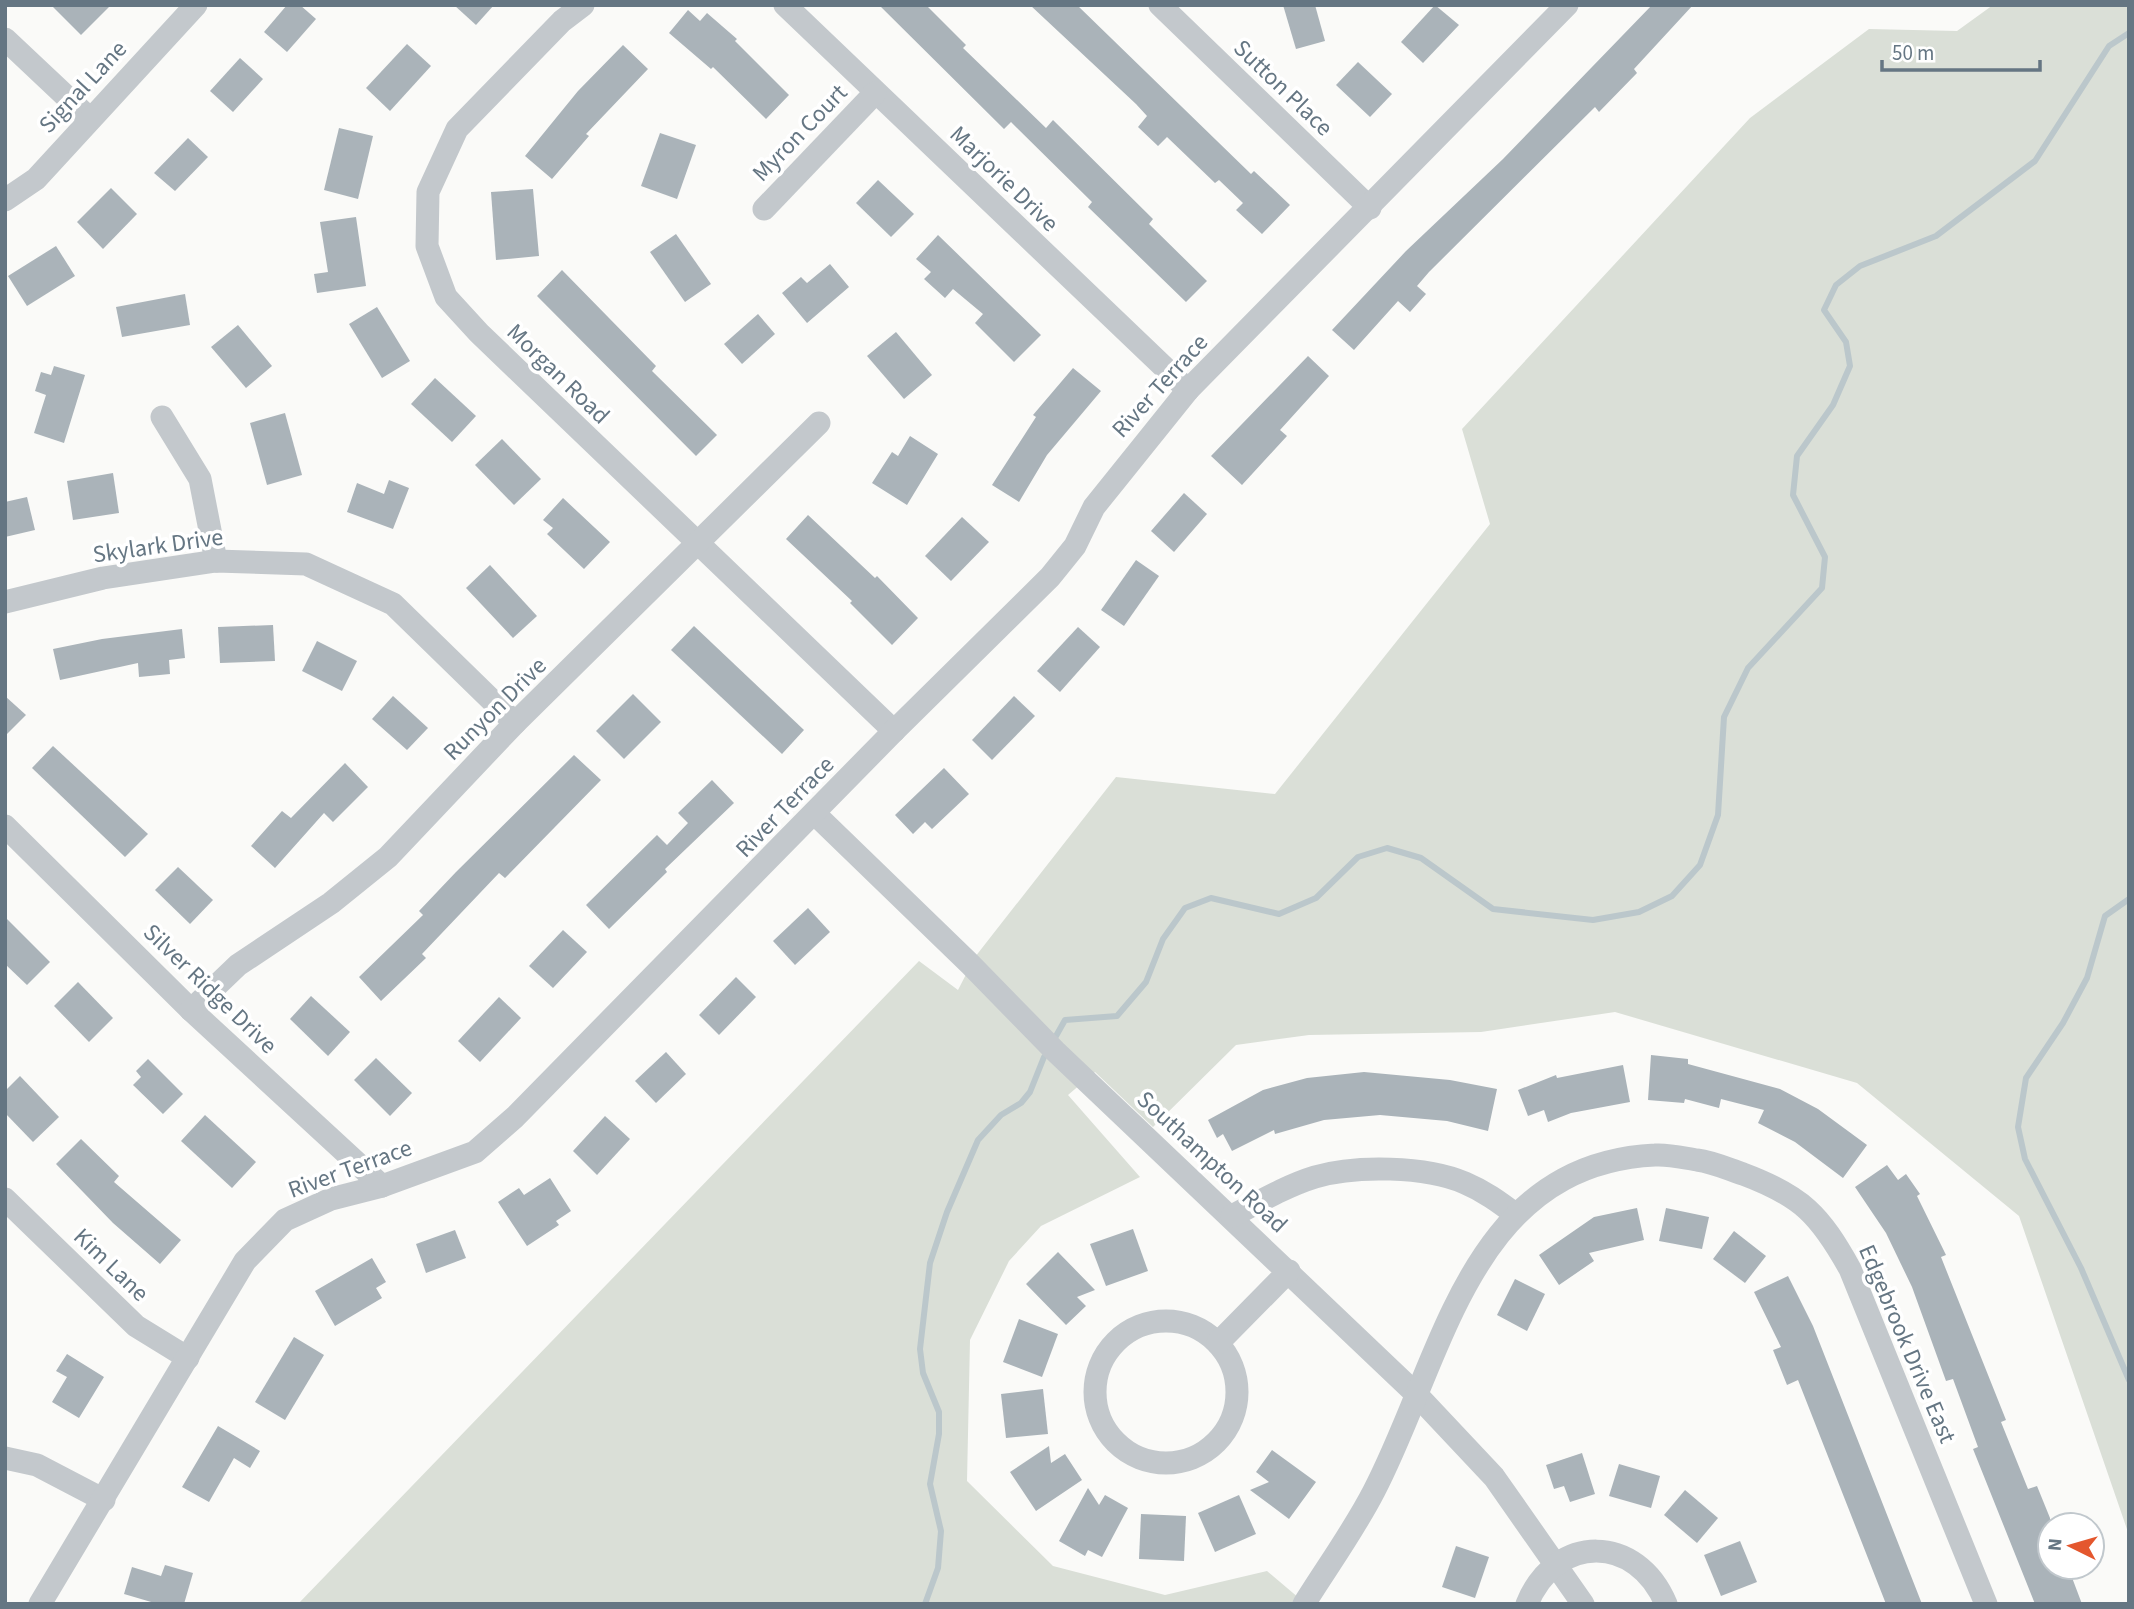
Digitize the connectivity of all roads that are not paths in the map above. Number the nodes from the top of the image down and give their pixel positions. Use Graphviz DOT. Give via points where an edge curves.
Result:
graph roads {
  1 [pos="196,5"];
  2 [pos="583,5"];
  3 [pos="785,5"];
  4 [pos="1567,5"];
  5 [pos="1171,9"];
  6 [pos="5,39"];
  7 [pos="875,93"];
  8 [pos="89,118"];
  9 [pos="5,200"];
  10 [pos="1370,208"];
  11 [pos="764,209"];
  12 [pos="1188,390"];
  13 [pos="162,417"];
  14 [pos="819,423"];
  15 [pos="697,543"];
  16 [pos="216,561"];
  17 [pos="5,602"];
  18 [pos="515,723"];
  19 [pos="894,731"];
  20 [pos="815,814"];
  21 [pos="5,826"];
  22 [pos="191,1010"];
  23 [pos="382,1186"];
  24 [pos="5,1199"];
  25 [pos="1515,1214"];
  26 [pos="1231,1216"];
  27 [pos="1289,1271"];
  28 [pos="1218,1343"];
  29 [pos="188,1358"];
  30 [pos="1416,1393"];
  31 [pos="5,1458"];
  32 [pos="104,1500"];
  33 [pos="1556,1563"];
  34 [pos="40,1604"];
  35 [pos="1304,1604"];
  36 [pos="1527,1604"];
  37 [pos="1583,1604"];
  38 [pos="1666,1604"];
  39 [pos="1986,1604"];
  1 -- 8 [label="street, Signal Lane"];
  2 -- 15 [label="street, Morgan Road" via="457,128 428,192 427,246 446,297"];
  3 -- 7 [label="street, Marjorie Drive"];
  4 -- 10 [label="street, River Terrace"];
  5 -- 10 [label="street, Sutton Place"];
  6 -- 8 [label="street"];
  7 -- 11 [label="street, Myron Court"];
  7 -- 12 [label="street, Marjorie Drive"];
  8 -- 9 [label="street, Signal Lane" via="36,179"];
  10 -- 12 [label="street, River Terrace"];
  12 -- 19 [label="street, River Terrace" via="1094,507 1075,546 1050,577"];
  13 -- 16 [label="street" via="200,479"];
  14 -- 15 [label="street, Runyon Drive"];
  15 -- 18 [label="street, Runyon Drive"];
  15 -- 19 [label="street, Morgan Road"];
  16 -- 17 [label="street, Skylark Drive" via="103,578"];
  16 -- 18 [label="street, Skylark Drive" via="306,564 393,604"];
  18 -- 22 [label="street, Runyon Drive" via="388,857 331,903 238,965"];
  19 -- 20 [label="street, River Terrace"];
  20 -- 23 [label="street, River Terrace" via="475,1152"];
  20 -- 26 [label="street, Southampton Road" via="1055,1051"];
  21 -- 22 [label="street, Silver Ridge Drive"];
  22 -- 23 [label="street, Silver Ridge Drive"];
  23 -- 29 [label="street, River Terrace" via="331,1199 285,1220 245,1261"];
  24 -- 29 [label="street, Kim Lane" via="136,1326"];
  25 -- 26 [label="street" via="1462,1181 1378,1169 1315,1177"];
  25 -- 30 [label="street, Edgebrook Drive East" via="1489,1247 1439,1337"];
  25 -- 39 [label="street, Edgebrook Drive East" via="1551,1185 1597,1166 1656,1155 1707,1161 1796,1198 1828,1229 1850,1269"];
  26 -- 27 [label="street, Southampton Road"];
  27 -- 28 [label="street"];
  27 -- 30 [label="street, Southampton Road"];
  28 -- 28 [label="street" via="1237,1382 1237,1404 1217,1443 1199,1456 1168,1464 1136,1458 1117,1446 1103,1427 1095,1394 1101,1361 1115,1342 1133,1328 1155,1321 1178,1321 1200,1329"];
  29 -- 32 [label="street, River Terrace"];
  30 -- 33 [label="street, Southampton Road" via="1494,1477"];
  30 -- 35 [label="street, Edgebrook Drive East" via="1374,1491"];
  31 -- 32 [label="street" via="37,1465"];
  32 -- 34 [label="street, River Terrace"];
  33 -- 36 [label="street" via="1538,1580"];
  33 -- 37 [label="street, Southampton Road"];
  33 -- 38 [label="street" via="1599,1550 1622,1555 1657,1583"];
}
